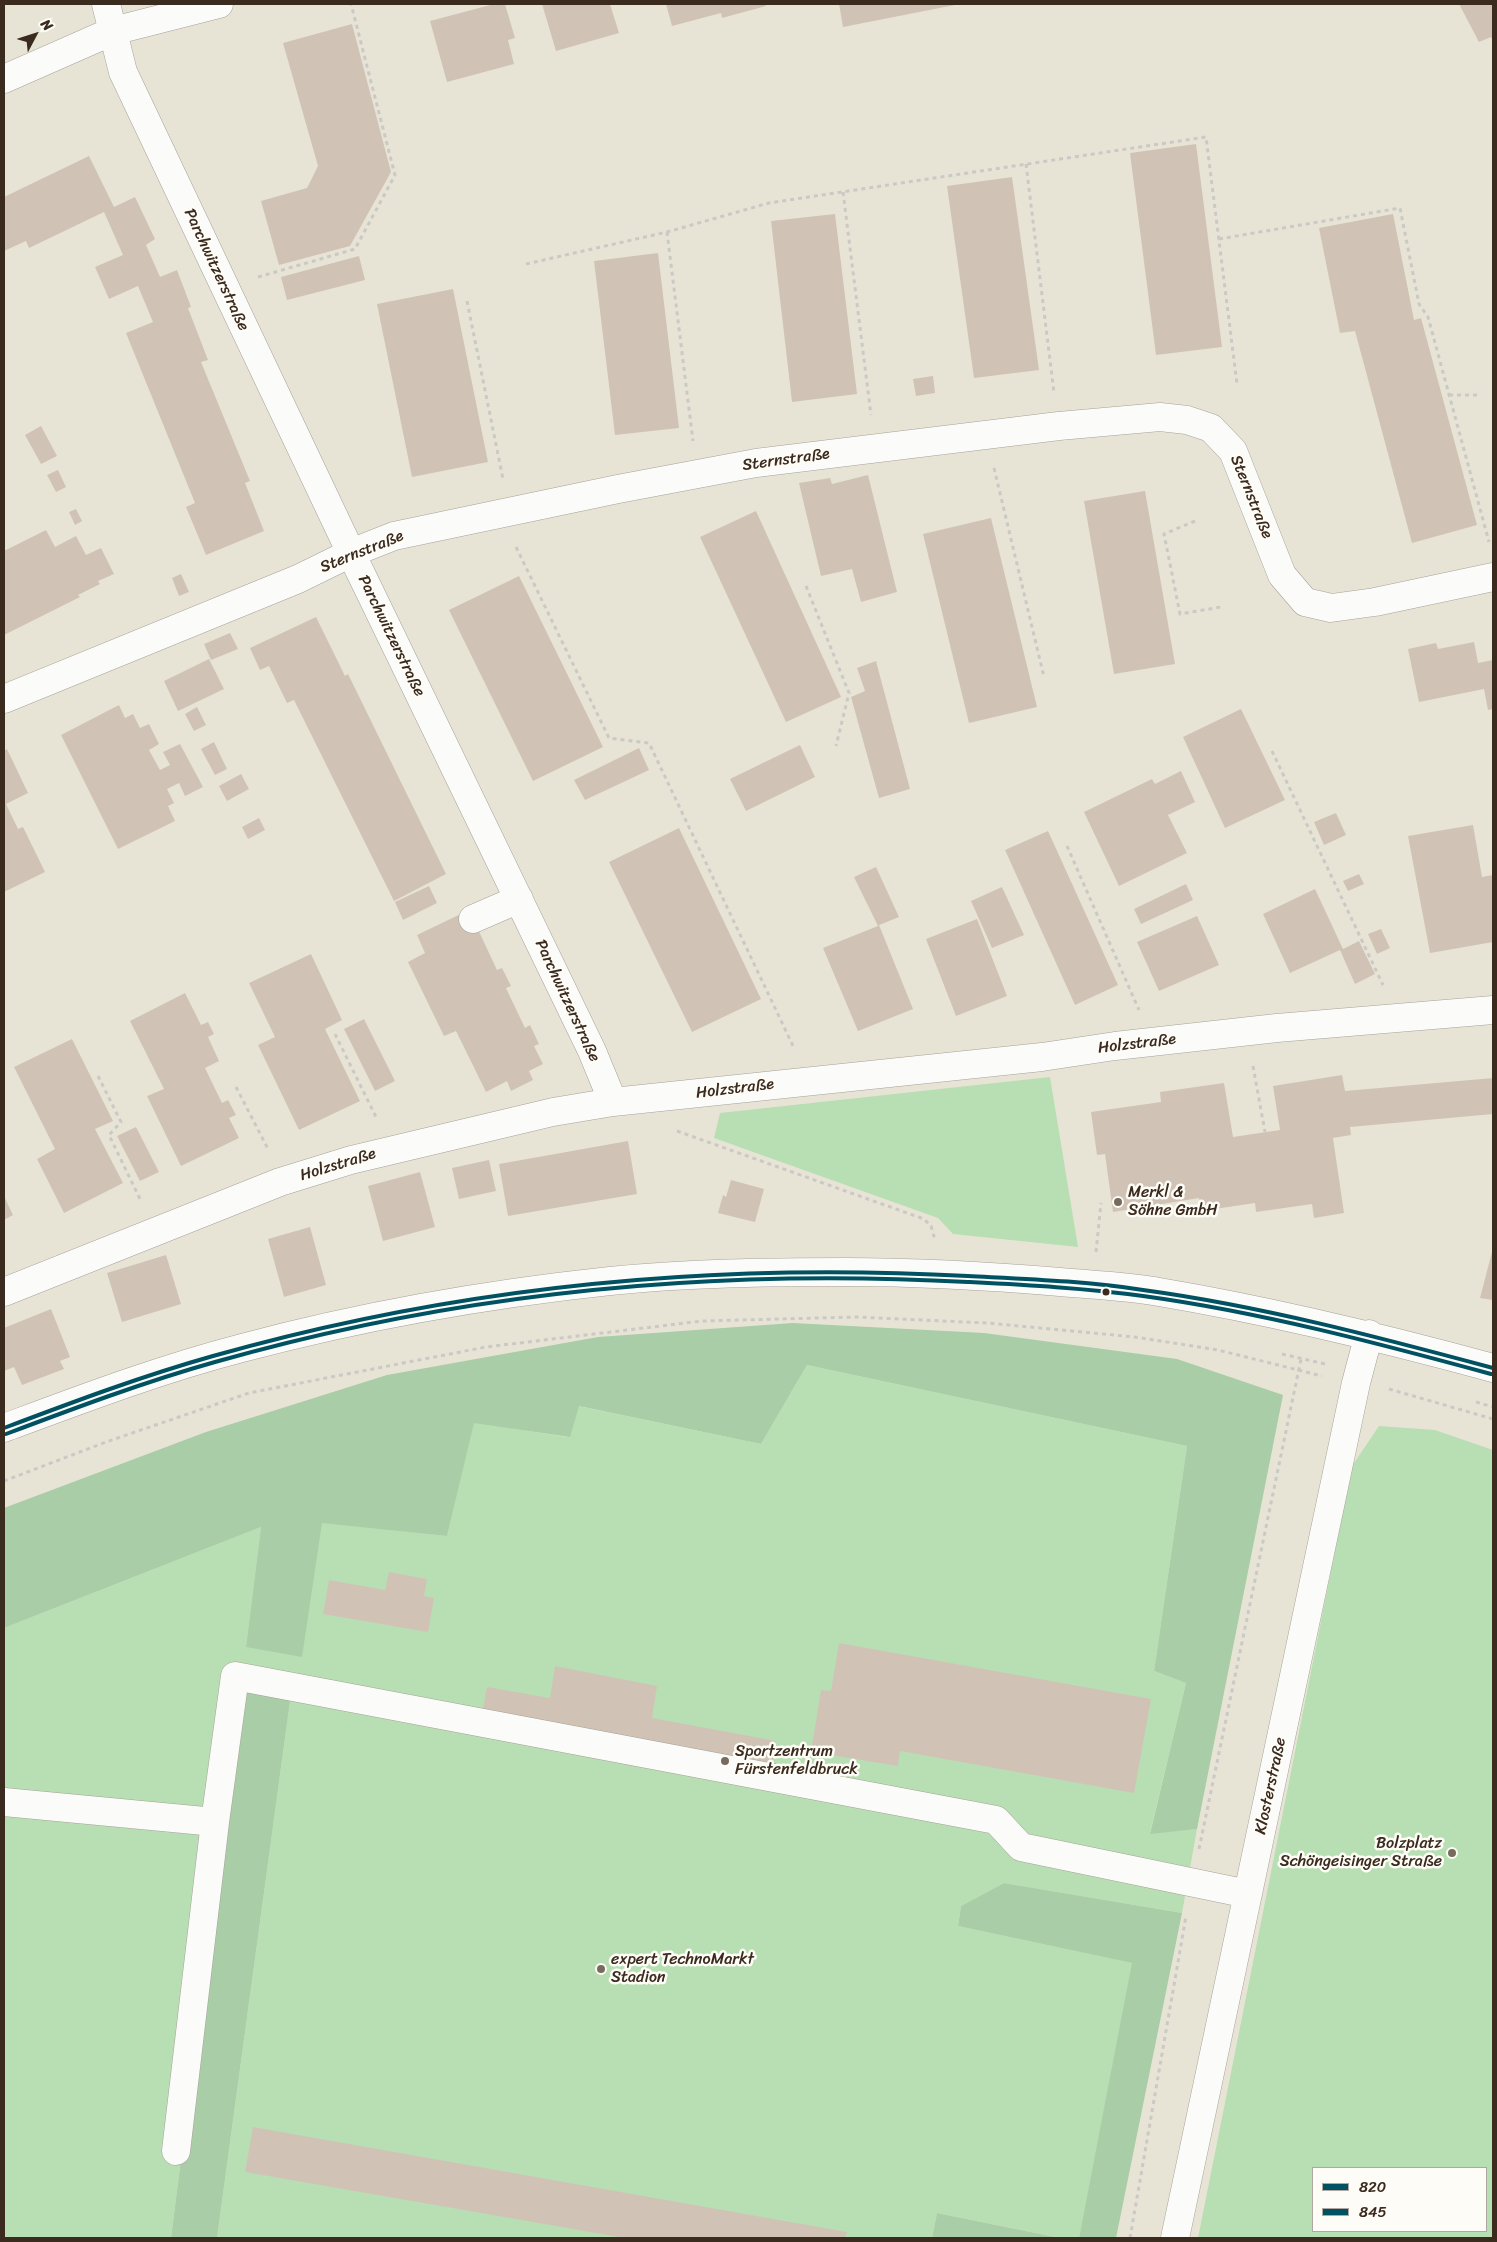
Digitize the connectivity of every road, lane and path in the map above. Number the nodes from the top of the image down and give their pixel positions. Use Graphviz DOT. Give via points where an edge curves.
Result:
graph roads {
  1 [pos="106,4"];
  2 [pos="219,4"];
  3 [pos="351,4"];
  4 [pos="113,31"];
  5 [pos="4,79"];
  6 [pos="1026,164"];
  7 [pos="843,192"];
  8 [pos="667,232"];
  9 [pos="1219,239"];
  10 [pos="526,264"];
  11 [pos="254,278"];
  12 [pos="467,301"];
  13 [pos="1237,384"];
  14 [pos="1449,395"];
  15 [pos="1478,395"];
  16 [pos="1059,426"];
  17 [pos="989,434"];
  18 [pos="875,448"];
  19 [pos="697,474"];
  20 [pos="509,512"];
  21 [pos="1195,521"];
  22 [pos="1490,549"];
  23 [pos="350,554"];
  24 [pos="1493,577"];
  25 [pos="806,586"];
  26 [pos="1221,607"];
  27 [pos="1044,677"];
  28 [pos="4,699"];
  29 [pos="836,746"];
  30 [pos="1272,751"];
  31 [pos="1067,846"];
  32 [pos="519,899"];
  33 [pos="473,919"];
  34 [pos="1493,1010"];
  35 [pos="1399,1018"];
  36 [pos="335,1034"];
  37 [pos="1149,1043"];
  38 [pos="1252,1058"];
  39 [pos="98,1076"];
  40 [pos="809,1080"];
  41 [pos="236,1087"];
  42 [pos="657,1098"];
  43 [pos="613,1102"];
  44 [pos="1265,1132"];
  45 [pos="386,1150"];
  46 [pos="280,1182"];
  47 [pos="1101,1203"];
  48 [pos="142,1205"];
  49 [pos="935,1240"];
  50 [pos="1096,1285"];
  51 [pos="4,1292"];
  52 [pos="1369,1334"];
  53 [pos="1274,1352"];
  54 [pos="1301,1359"];
  55 [pos="1493,1368"];
  56 [pos="1297,1371"];
  57 [pos="1357,1377"];
  58 [pos="1474,1402"];
  59 [pos="1493,1407"];
  60 [pos="1493,1419"];
  61 [pos="4,1428"];
  62 [pos="4,1481"];
  63 [pos="4,1802"];
  64 [pos="215,1822"];
  65 [pos="1192,1883"];
  66 [pos="1248,1894"];
  67 [pos="176,2151"];
  68 [pos="1130,2238"];
  69 [pos="1176,2238"];
  1 -- 4 [label="street, Parchwitzerstraße"];
  2 -- 4 [label="street"];
  3 -- 11 [label="path" via="395,174 355,249"];
  4 -- 5 [label="street"];
  4 -- 23 [label="street, Parchwitzerstraße" via="123,72"];
  6 -- 7 [label="path"];
  6 -- 9 [label="path" via="1206,137"];
  6 -- 16 [label="path"];
  7 -- 8 [label="path" via="769,203"];
  7 -- 18 [label="path"];
  8 -- 10 [label="path"];
  8 -- 19 [label="path"];
  9 -- 13 [label="path"];
  9 -- 14 [label="path" via="1400,208 1419,304 1428,317"];
  12 -- 20 [label="path"];
  14 -- 15 [label="path"];
  14 -- 22 [label="path"];
  16 -- 17 [label="street, Sternstraße"];
  16 -- 24 [label="street, Sternstraße" via="1160,417 1187,420 1211,428 1233,451 1282,575 1305,602 1331,608 1366,604"];
  17 -- 18 [label="street, Sternstraße"];
  17 -- 27 [label="path"];
  18 -- 19 [label="street, Sternstraße"];
  19 -- 20 [label="street, Sternstraße"];
  20 -- 23 [label="street, Sternstraße" via="394,536"];
  20 -- 40 [label="path" via="516,548 609,738 649,743"];
  21 -- 26 [label="path" via="1164,534 1180,614"];
  23 -- 28 [label="street, Sternstraße" via="298,579"];
  23 -- 32 [label="street, Parchwitzerstraße"];
  25 -- 29 [label="path" via="849,693"];
  30 -- 35 [label="path"];
  31 -- 37 [label="path" via="1146,1026"];
  32 -- 33 [label="street"];
  32 -- 43 [label="street, Parchwitzerstraße"];
  34 -- 35 [label="street, Holzstraße"];
  35 -- 37 [label="street, Holzstraße"];
  36 -- 45 [label="path" via="383,1132"];
  37 -- 40 [label="street, Holzstraße"];
  38 -- 44 [label="path"];
  39 -- 48 [label="path" via="121,1122 110,1135"];
  40 -- 42 [label="street, Holzstraße"];
  41 -- 46 [label="path" via="276,1164"];
  42 -- 43 [label="street, Holzstraße"];
  42 -- 49 [label="path" via="660,1112 674,1130 924,1219 931,1226"];
  43 -- 45 [label="street, Holzstraße" via="553,1112"];
  45 -- 46 [label="street, Holzstraße"];
  46 -- 51 [label="street, Holzstraße"];
  47 -- 50 [label="path"];
  50 -- 52 [label="street" via="1156,1291"];
  50 -- 61 [label="street" via="911,1272 771,1272 613,1281 508,1294 366,1319 246,1347 108,1389"];
  52 -- 55 [label="street"];
  52 -- 57 [label="street, Klosterstraße"];
  53 -- 54 [label="path"];
  54 -- 56 [label="path"];
  54 -- 57 [label="path"];
  56 -- 57 [label="path"];
  56 -- 62 [label="path" via="1218,1350 1135,1337 987,1323 856,1317 702,1321 486,1347 249,1393"];
  56 -- 65 [label="path"];
  57 -- 60 [label="path" via="1379,1387"];
  57 -- 66 [label="street, Klosterstraße"];
  58 -- 59 [label="path"];
  63 -- 64 [label="street"];
  64 -- 65 [label="street" via="235,1676 996,1820 1021,1847"];
  64 -- 67 [label="street"];
  65 -- 66 [label="street"];
  65 -- 68 [label="path"];
  66 -- 69 [label="street, Klosterstraße"];
}
